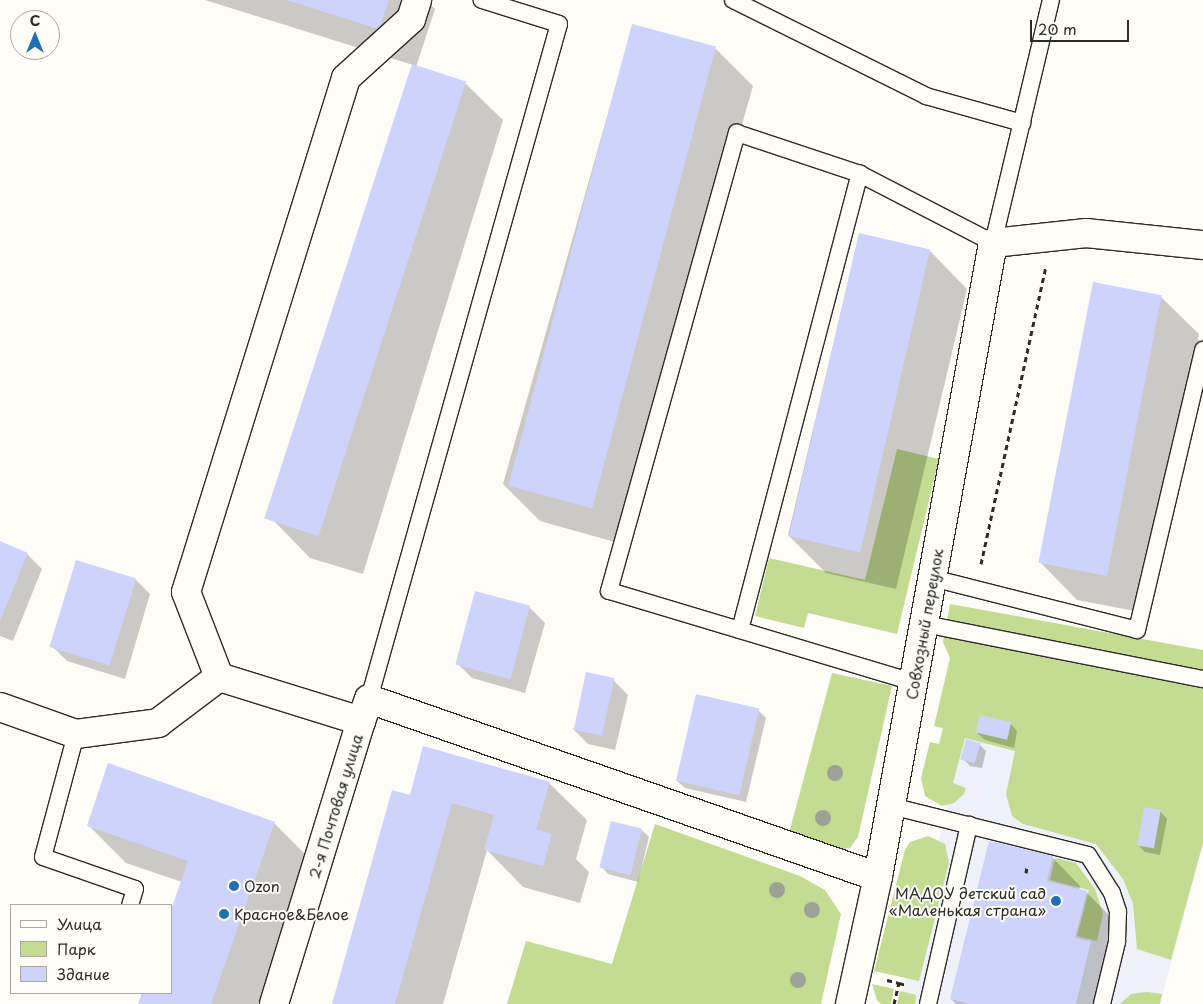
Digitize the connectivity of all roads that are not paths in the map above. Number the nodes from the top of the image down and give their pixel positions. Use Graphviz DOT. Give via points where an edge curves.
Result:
graph roads {
  1 [pos="417,0"];
  2 [pos="482,0"];
  3 [pos="733,0"];
  4 [pos="1051,0"];
  5 [pos="1022,123"];
  6 [pos="860,174"];
  7 [pos="993,244"];
  8 [pos="1203,245"];
  9 [pos="1203,350"];
  10 [pos="932,578"];
  11 [pos="924,624"];
  12 [pos="740,630"];
  13 [pos="219,677"];
  14 [pos="1203,678"];
  15 [pos="913,682"];
  16 [pos="0,706"];
  17 [pos="365,710"];
  18 [pos="76,734"];
  19 [pos="891,806"];
  20 [pos="969,825"];
  21 [pos="878,877"];
  22 [pos="130,904"];
  23 [pos="274,1004"];
  24 [pos="850,1004"];
  25 [pos="928,1004"];
  26 [pos="1102,1004"];
  1 -- 13 [label="street" via="411,19 346,78 186,592"];
  2 -- 17 [label="lane" via="559,24"];
  3 -- 5 [label="lane" via="926,96"];
  4 -- 5 [label="lane"];
  5 -- 7 [label="lane"];
  6 -- 7 [label="lane"];
  6 -- 12 [label="lane"];
  6 -- 12 [label="lane" via="737,133 609,590"];
  7 -- 8 [label="street" via="1086,233"];
  7 -- 10 [label="street, Совхозный переулок"];
  9 -- 10 [label="lane" via="1137,630"];
  10 -- 11 [label="street, Совхозный переулок"];
  11 -- 14 [label="lane"];
  11 -- 15 [label="street, Совхозный переулок"];
  12 -- 15 [label="lane"];
  13 -- 17 [label="street, 2-я Почтовая улица"];
  13 -- 18 [label="street" via="158,723"];
  15 -- 19 [label="street, Совхозный переулок"];
  16 -- 18 [label="street"];
  17 -- 21 [label="street"];
  17 -- 23 [label="street, 2-я Почтовая улица"];
  18 -- 22 [label="lane" via="43,857 135,889"];
  19 -- 20 [label="lane"];
  19 -- 21 [label="street, Совхозный переулок"];
  20 -- 25 [label="lane"];
  20 -- 26 [label="lane" via="1088,855 1112,893 1118,912 1117,942"];
  21 -- 24 [label="street, Совхозный переулок"];
}
